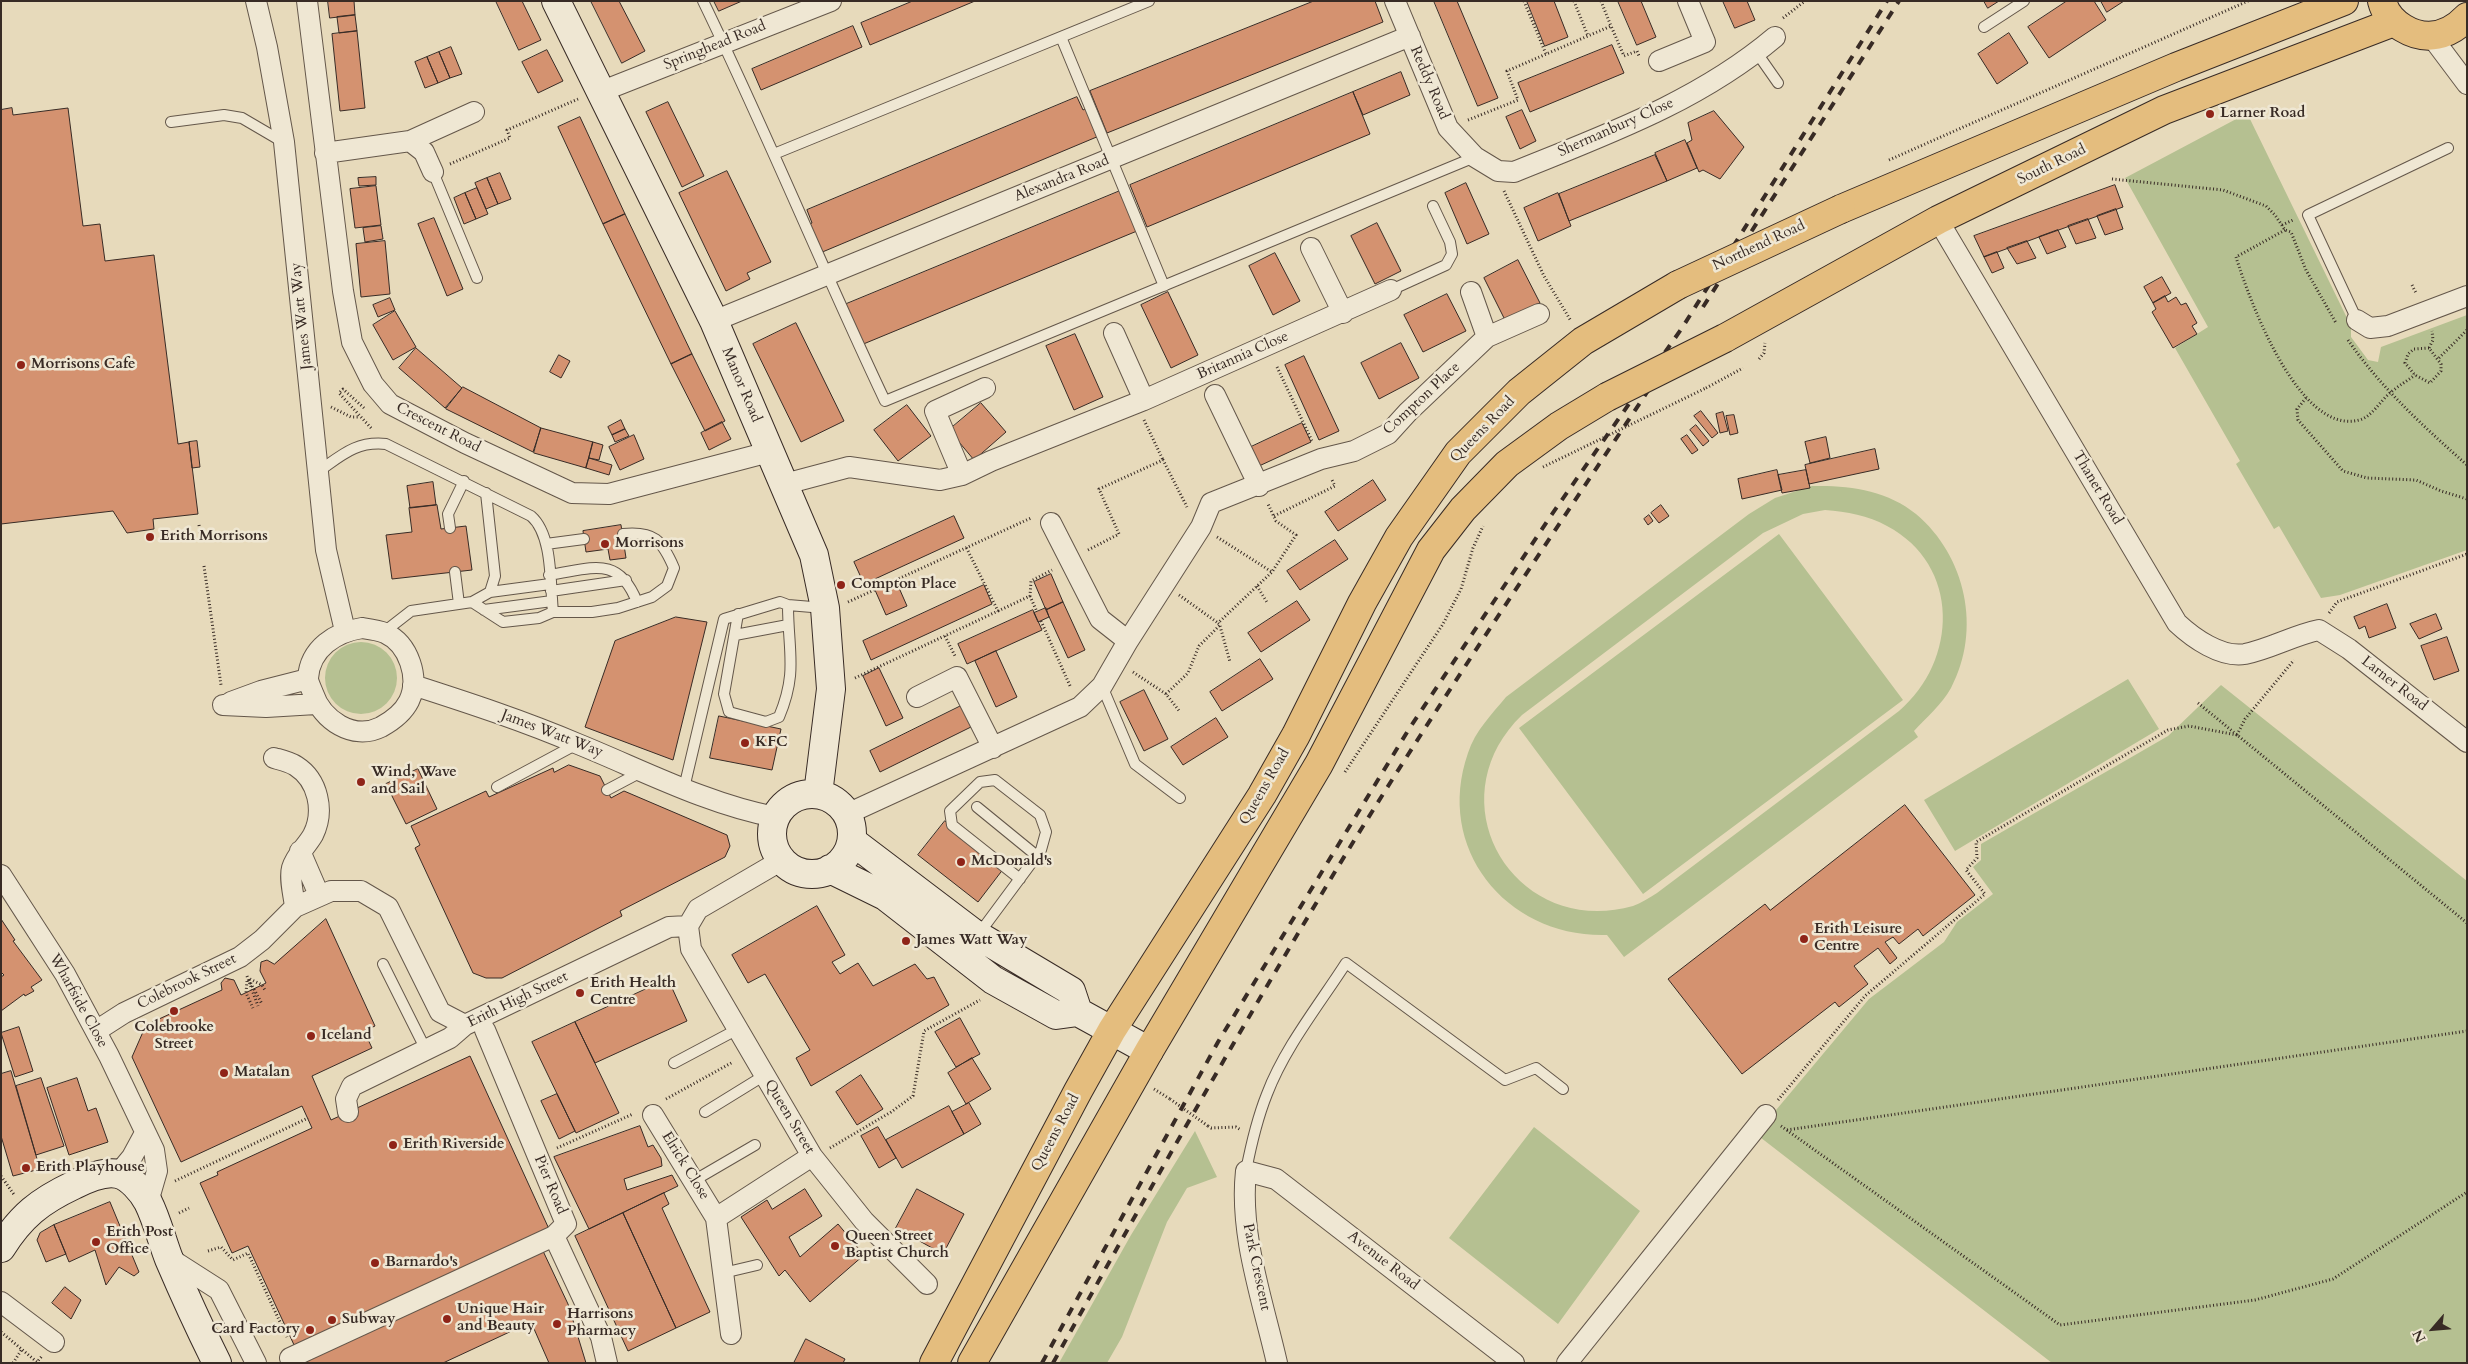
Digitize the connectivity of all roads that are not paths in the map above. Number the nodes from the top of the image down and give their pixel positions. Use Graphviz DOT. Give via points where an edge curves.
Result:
graph roads {
  1 [pos="256,1"];
  2 [pos="307,1"];
  3 [pos="556,1"];
  4 [pos="703,1"];
  5 [pos="831,1"];
  6 [pos="1149,1"];
  7 [pos="1396,1"];
  8 [pos="1688,1"];
  9 [pos="2024,1"];
  10 [pos="2344,1"];
  11 [pos="2388,12"];
  12 [pos="2467,18"];
  13 [pos="1984,27"];
  14 [pos="1410,36"];
  15 [pos="2430,36"];
  16 [pos="1061,37"];
  17 [pos="1775,37"];
  18 [pos="723,43"];
  19 [pos="1756,53"];
  20 [pos="1659,61"];
  21 [pos="1778,83"];
  22 [pos="2467,84"];
  23 [pos="600,92"];
  24 [pos="474,112"];
  25 [pos="171,122"];
  26 [pos="410,141"];
  27 [pos="284,142"];
  28 [pos="2448,148"];
  29 [pos="325,153"];
  30 [pos="774,154"];
  31 [pos="1475,157"];
  32 [pos="1111,159"];
  33 [pos="432,172"];
  34 [pos="1433,206"];
  35 [pos="1938,220"];
  36 [pos="1311,248"];
  37 [pos="826,276"];
  38 [pos="476,278"];
  39 [pos="1678,285"];
  40 [pos="1164,286"];
  41 [pos="1391,290"];
  42 [pos="1471,292"];
  43 [pos="2467,296"];
  44 [pos="1343,313"];
  45 [pos="1539,314"];
  46 [pos="714,321"];
  47 [pos="2347,328"];
  48 [pos="1114,333"];
  49 [pos="1488,337"];
  50 [pos="985,388"];
  51 [pos="1215,395"];
  52 [pos="1143,409"];
  53 [pos="768,452"];
  54 [pos="319,471"];
  55 [pos="962,476"];
  56 [pos="464,481"];
  57 [pos="785,484"];
  58 [pos="1259,486"];
  59 [pos="486,492"];
  60 [pos="1051,524"];
  61 [pos="450,528"];
  62 [pos="622,534"];
  63 [pos="584,539"];
  64 [pos="546,544"];
  65 [pos="455,572"];
  66 [pos="626,580"];
  67 [pos="551,588"];
  68 [pos="490,592"];
  69 [pos="472,602"];
  70 [pos="636,602"];
  71 [pos="459,604"];
  72 [pos="788,605"];
  73 [pos="825,608"];
  74 [pos="484,610"];
  75 [pos="553,612"];
  76 [pos="738,614"];
  77 [pos="788,625"];
  78 [pos="2319,630"];
  79 [pos="344,631"];
  80 [pos="384,632"];
  81 [pos="735,635"];
  82 [pos="1128,641"];
  83 [pos="308,679"];
  84 [pos="413,685"];
  85 [pos="1102,686"];
  86 [pos="917,697"];
  87 [pos="316,704"];
  88 [pos="2467,742"];
  89 [pos="578,743"];
  90 [pos="993,748"];
  91 [pos="274,758"];
  92 [pos="644,771"];
  93 [pos="497,787"];
  94 [pos="684,788"];
  95 [pos="607,790"];
  96 [pos="818,794"];
  97 [pos="1180,798"];
  98 [pos="976,807"];
  99 [pos="847,814"];
  100 [pos="775,817"];
  101 [pos="852,841"];
  102 [pos="300,851"];
  103 [pos="1037,856"];
  104 [pos="782,860"];
  105 [pos="830,868"];
  106 [pos="1,875"];
  107 [pos="1020,879"];
  108 [pos="319,895"];
  109 [pos="295,907"];
  110 [pos="688,926"];
  111 [pos="978,936"];
  112 [pos="383,964"];
  113 [pos="1078,1012"];
  114 [pos="465,1025"];
  115 [pos="485,1030"];
  116 [pos="738,1030"];
  117 [pos="1112,1030"];
  118 [pos="96,1031"];
  119 [pos="425,1048"];
  120 [pos="1149,1051"];
  121 [pos="674,1063"];
  122 [pos="765,1075"];
  123 [pos="1563,1089"];
  124 [pos="348,1112"];
  125 [pos="705,1112"];
  126 [pos="1766,1115"];
  127 [pos="653,1116"];
  128 [pos="144,1133"];
  129 [pos="754,1145"];
  130 [pos="812,1156"];
  131 [pos="1246,1171"];
  132 [pos="118,1174"];
  133 [pos="694,1180"];
  134 [pos="148,1202"];
  135 [pos="716,1218"];
  136 [pos="554,1236"];
  137 [pos="1,1248"];
  138 [pos="169,1258"];
  139 [pos="757,1265"];
  140 [pos="723,1273"];
  141 [pos="927,1284"];
  142 [pos="1,1302"];
  143 [pos="731,1334"];
  144 [pos="50,1346"];
  145 [pos="293,1357"];
  146 [pos="217,1363"];
  147 [pos="256,1363"];
  148 [pos="607,1363"];
  149 [pos="934,1363"];
  150 [pos="972,1363"];
  151 [pos="1277,1363"];
  152 [pos="1514,1363"];
  153 [pos="1567,1363"];
  1 -- 27 [label="street, James Watt Way"];
  2 -- 29 [label="street, Crescent Road"];
  3 -- 23 [label="street, Manor Road"];
  4 -- 18 [label="lane"];
  5 -- 18 [label="street, Springhead Road"];
  6 -- 16 [label="lane"];
  7 -- 14 [label="street, Reddy Road"];
  8 -- 20 [label="street" via="1704,42"];
  9 -- 13 [label="lane"];
  10 -- 39 [label="main road, Northend Road, bridge" via="1841,209"];
  11 -- 15 [label="main road" via="2413,34"];
  11 -- 35 [label="main road, South Road" via="2164,110"];
  12 -- 15 [label="main road" via="2457,28"];
  14 -- 31 [label="street, Reddy Road" via="1448,128"];
  14 -- 32 [label="street, Alexandra Road"];
  15 -- 22 [label="street"];
  16 -- 30 [label="lane"];
  16 -- 32 [label="lane"];
  17 -- 19 [label="street, Shermanbury Close"];
  18 -- 23 [label="street, Springhead Road"];
  18 -- 30 [label="lane"];
  19 -- 21 [label="lane"];
  19 -- 31 [label="street, Shermanbury Close" via="1662,111 1514,172 1498,171"];
  23 -- 46 [label="street, Manor Road"];
  24 -- 26 [label="street"];
  25 -- 27 [label="lane" via="224,116 242,118"];
  26 -- 29 [label="street"];
  26 -- 33 [label="street" via="424,152"];
  27 -- 54 [label="street, James Watt Way"];
  28 -- 47 [label="lane" via="2308,214"];
  29 -- 53 [label="street, Crescent Road" via="352,342 373,384 390,404 465,444 572,493 608,494"];
  30 -- 37 [label="lane"];
  31 -- 40 [label="lane"];
  32 -- 37 [label="street, Alexandra Road"];
  32 -- 40 [label="lane"];
  33 -- 38 [label="lane"];
  34 -- 41 [label="lane" via="1450,242 1452,254 1446,265"];
  35 -- 78 [label="street, Thanet Road" via="2177,623 2190,636 2225,652 2245,654"];
  35 -- 120 [label="main road, South Road, bridge" via="1559,426 1507,464 1463,508 1431,550 1319,764"];
  36 -- 44 [label="street"];
  37 -- 40 [label="lane" via="884,401"];
  37 -- 46 [label="street, Alexandra Road"];
  39 -- 117 [label="main road, Queens Road" via="1583,341 1519,392 1458,453 1399,537 1262,795"];
  41 -- 44 [label="street, Britannia Close"];
  42 -- 49 [label="street"];
  43 -- 47 [label="street" via="2388,326"];
  44 -- 52 [label="street, Britannia Close"];
  45 -- 49 [label="street, Compton Place"];
  46 -- 53 [label="street, Manor Road"];
  48 -- 52 [label="street"];
  49 -- 58 [label="street, Compton Place" via="1388,434 1354,451 1321,459"];
  50 -- 55 [label="street" via="935,411"];
  51 -- 58 [label="street"];
  52 -- 55 [label="street, Britannia Close" via="991,461"];
  53 -- 57 [label="street, Manor Road"];
  54 -- 56 [label="lane" via="356,446 370,442 386,444"];
  54 -- 79 [label="street, James Watt Way" via="326,550"];
  55 -- 57 [label="street, Britannia Close" via="940,480 849,467"];
  56 -- 59 [label="lane"];
  56 -- 61 [label="lane" via="448,514"];
  57 -- 73 [label="street, Manor Road" via="814,555"];
  58 -- 82 [label="street, Compton Place" via="1211,504 1201,527"];
  59 -- 64 [label="lane" via="538,522"];
  59 -- 68 [label="lane" via="495,576"];
  60 -- 82 [label="street" via="1100,619"];
  62 -- 70 [label="lane" via="645,533 657,539 674,568 667,586 652,597"];
  63 -- 64 [label="lane"];
  64 -- 67 [label="lane"];
  65 -- 71 [label="lane"];
  66 -- 67 [label="lane"];
  66 -- 67 [label="lane" via="605,567"];
  66 -- 70 [label="lane"];
  67 -- 68 [label="lane"];
  67 -- 74 [label="lane"];
  67 -- 75 [label="lane"];
  68 -- 69 [label="lane"];
  69 -- 71 [label="lane"];
  69 -- 74 [label="lane"];
  70 -- 75 [label="lane" via="592,612"];
  71 -- 80 [label="lane" via="411,611"];
  72 -- 73 [label="lane"];
  72 -- 76 [label="lane" via="780,602"];
  72 -- 77 [label="lane"];
  73 -- 96 [label="street, Manor Road" via="830,689"];
  74 -- 75 [label="lane" via="503,622 539,618"];
  76 -- 81 [label="lane"];
  76 -- 94 [label="lane" via="724,619"];
  77 -- 81 [label="lane"];
  77 -- 81 [label="lane" via="792,667 786,699 778,717 766,722 729,712 724,694"];
  78 -- 88 [label="street, Larner Road" via="2349,649"];
  79 -- 80 [label="street" via="362,628"];
  79 -- 83 [label="street" via="331,638 319,651"];
  80 -- 84 [label="street" via="407,655 413,672"];
  82 -- 85 [label="street, Compton Place"];
  83 -- 87 [label="street"];
  83 -- 87 [label="street" via="223,705"];
  84 -- 87 [label="street" via="408,702 393,721 377,729 349,730 333,722"];
  84 -- 89 [label="street, James Watt Way" via="527,722"];
  85 -- 90 [label="street, Compton Place" via="1080,707"];
  85 -- 97 [label="lane" via="1135,764"];
  86 -- 90 [label="street" via="957,677"];
  89 -- 92 [label="street, James Watt Way"];
  89 -- 93 [label="lane"];
  90 -- 99 [label="street, Compton Place"];
  91 -- 102 [label="street" via="295,765 312,780 318,800 318,818 313,834"];
  92 -- 94 [label="street, James Watt Way"];
  92 -- 95 [label="lane"];
  94 -- 100 [label="street, James Watt Way" via="751,813"];
  96 -- 99 [label="street" via="839,803"];
  96 -- 100 [label="street" via="808,794 789,802"];
  98 -- 103 [label="lane"];
  99 -- 101 [label="street"];
  100 -- 104 [label="street" via="771,831 774,848"];
  101 -- 105 [label="street" via="847,854"];
  101 -- 111 [label="street"];
  102 -- 108 [label="street"];
  102 -- 109 [label="street" via="292,870"];
  103 -- 107 [label="lane"];
  103 -- 107 [label="lane" via="1046,832 1040,815 995,780 980,782 950,811 952,825"];
  104 -- 105 [label="street" via="794,870 808,874 820,874"];
  104 -- 110 [label="street" via="698,909"];
  105 -- 113 [label="street" via="884,896 993,980 1056,1016"];
  106 -- 118 [label="street, Wharfside Close" via="65,974"];
  107 -- 111 [label="lane"];
  108 -- 109 [label="street, Colebrook Street"];
  108 -- 114 [label="street, Colebrook Street" via="331,891 361,892 388,907 440,1012"];
  109 -- 118 [label="street, Colebrook Street" via="240,957 124,1013"];
  110 -- 114 [label="street, Erith High Street" via="669,927"];
  110 -- 116 [label="street, Queen Street" via="691,949"];
  111 -- 113 [label="street" via="1070,991"];
  112 -- 119 [label="lane"];
  113 -- 117 [label="street"];
  114 -- 119 [label="street, Erith High Street" via="450,1038"];
  115 -- 136 [label="street, Pier Road" via="566,1224"];
  116 -- 121 [label="lane"];
  116 -- 122 [label="street, Queen Street"];
  117 -- 120 [label="street"];
  117 -- 149 [label="main road, Queens Road"];
  118 -- 128 [label="street, Wharfside Close"];
  119 -- 124 [label="street, Erith High Street" via="352,1086 346,1099"];
  120 -- 150 [label="main road"];
  122 -- 125 [label="lane"];
  122 -- 130 [label="street, Queen Street"];
  123 -- 131 [label="lane" via="1536,1068 1505,1080 1346,963 1288,1051 1267,1092"];
  126 -- 153 [label="street"];
  127 -- 133 [label="street, Elrick Close"];
  128 -- 132 [label="street" via="132,1157"];
  128 -- 134 [label="street, Wharfside Close" via="154,1150 157,1171"];
  129 -- 133 [label="lane"];
  130 -- 135 [label="street, Elrick Close"];
  130 -- 141 [label="street, Queen Street" via="864,1221"];
  131 -- 151 [label="street, Park Crescent" via="1246,1226"];
  131 -- 152 [label="street, Avenue Road" via="1276,1179"];
  132 -- 134 [label="street" via="134,1184"];
  132 -- 137 [label="street" via="83,1181 48,1199 15,1226"];
  133 -- 135 [label="street, Elrick Close"];
  134 -- 138 [label="street"];
  135 -- 140 [label="street, Elrick Close"];
  136 -- 145 [label="street"];
  136 -- 148 [label="street, Pier Road" via="601,1337"];
  138 -- 146 [label="street"];
  138 -- 147 [label="street" via="218,1290"];
  139 -- 140 [label="lane"];
  140 -- 143 [label="street, Elrick Close"];
  142 -- 144 [label="street"];
}
